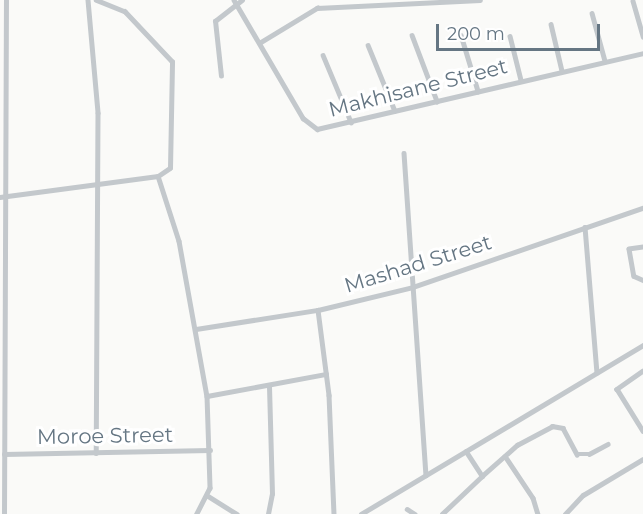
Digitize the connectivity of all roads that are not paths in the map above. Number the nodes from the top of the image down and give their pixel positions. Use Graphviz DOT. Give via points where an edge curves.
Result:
graph roads {
  1 [pos="6,0"];
  2 [pos="88,0"];
  3 [pos="96,0"];
  4 [pos="242,0"];
  5 [pos="480,0"];
  6 [pos="428,1"];
  7 [pos="633,1"];
  8 [pos="235,2"];
  9 [pos="386,2"];
  10 [pos="344,3"];
  11 [pos="592,13"];
  12 [pos="551,24"];
  13 [pos="412,35"];
  14 [pos="461,35"];
  15 [pos="510,36"];
  16 [pos="643,37"];
  17 [pos="261,42"];
  18 [pos="368,45"];
  19 [pos="643,53"];
  20 [pos="323,55"];
  21 [pos="605,61"];
  22 [pos="562,71"];
  23 [pos="220,76"];
  24 [pos="521,80"];
  25 [pos="478,91"];
  26 [pos="437,101"];
  27 [pos="395,111"];
  28 [pos="351,122"];
  29 [pos="404,153"];
  30 [pos="158,176"];
  31 [pos="98,184"];
  32 [pos="3,197"];
  33 [pos="643,208"];
  34 [pos="585,227"];
  35 [pos="643,247"];
  36 [pos="643,280"];
  37 [pos="413,287"];
  38 [pos="318,310"];
  39 [pos="2,325"];
  40 [pos="196,329"];
  41 [pos="643,345"];
  42 [pos="643,371"];
  43 [pos="597,373"];
  44 [pos="326,374"];
  45 [pos="269,387"];
  46 [pos="207,396"];
  47 [pos="643,431"];
  48 [pos="608,444"];
  49 [pos="210,450"];
  50 [pos="466,451"];
  51 [pos="96,453"];
  52 [pos="2,455"];
  53 [pos="505,456"];
  54 [pos="643,459"];
  55 [pos="426,475"];
  56 [pos="482,476"];
  57 [pos="208,496"];
  58 [pos="407,509"];
  59 [pos="4,514"];
  60 [pos="197,514"];
  61 [pos="237,514"];
  62 [pos="268,514"];
  63 [pos="334,514"];
  64 [pos="361,514"];
  65 [pos="415,514"];
  66 [pos="442,514"];
  67 [pos="538,514"];
  68 [pos="565,514"];
  1 -- 32 [label="street"];
  2 -- 31 [label="street" via="96,71"];
  3 -- 30 [label="street" via="129,15 173,66 173,154 170,168"];
  4 -- 8 [label="street"];
  5 -- 6 [label="street"];
  6 -- 9 [label="street"];
  7 -- 16 [label="street"];
  8 -- 17 [label="street, Makhisane Street"];
  8 -- 23 [label="street" via="215,21"];
  9 -- 10 [label="street"];
  10 -- 17 [label="street" via="311,10"];
  11 -- 21 [label="street"];
  12 -- 22 [label="street"];
  13 -- 26 [label="street"];
  14 -- 25 [label="street"];
  15 -- 24 [label="street"];
  17 -- 28 [label="street, Makhisane Street" via="308,124 322,129"];
  18 -- 27 [label="street"];
  19 -- 21 [label="street, Makhisane Street"];
  20 -- 28 [label="street"];
  21 -- 22 [label="street, Makhisane Street"];
  22 -- 24 [label="street, Makhisane Street"];
  24 -- 25 [label="street, Makhisane Street"];
  25 -- 26 [label="street, Makhisane Street"];
  26 -- 27 [label="street, Makhisane Street"];
  27 -- 28 [label="street, Makhisane Street"];
  29 -- 37 [label="street"];
  30 -- 31 [label="street"];
  30 -- 40 [label="street" via="178,241"];
  31 -- 32 [label="street"];
  31 -- 51 [label="street"];
  32 -- 39 [label="street"];
  33 -- 34 [label="street, Mashad Street"];
  34 -- 37 [label="street, Mashad Street"];
  34 -- 43 [label="street"];
  35 -- 36 [label="street" via="631,247 629,253 634,276"];
  37 -- 38 [label="street, Mashad Street"];
  37 -- 55 [label="street"];
  38 -- 40 [label="street, Mashad Street"];
  38 -- 44 [label="street"];
  39 -- 52 [label="street"];
  40 -- 46 [label="street"];
  41 -- 43 [label="street"];
  42 -- 47 [label="street" via="617,389"];
  43 -- 50 [label="street"];
  44 -- 45 [label="street"];
  44 -- 63 [label="street"];
  45 -- 46 [label="street"];
  45 -- 62 [label="street" via="272,494"];
  46 -- 49 [label="street"];
  48 -- 53 [label="street" via="589,454 577,454 563,428 552,426 526,439"];
  49 -- 51 [label="street, Moroe Street"];
  49 -- 57 [label="street"];
  50 -- 55 [label="street"];
  50 -- 56 [label="street"];
  51 -- 52 [label="street, Moroe Street"];
  52 -- 59 [label="street"];
  53 -- 56 [label="street"];
  53 -- 67 [label="street" via="533,498"];
  54 -- 68 [label="street" via="583,495"];
  55 -- 64 [label="street"];
  56 -- 66 [label="street"];
  57 -- 60 [label="street"];
  57 -- 61 [label="street"];
  58 -- 65 [label="street"];
}
